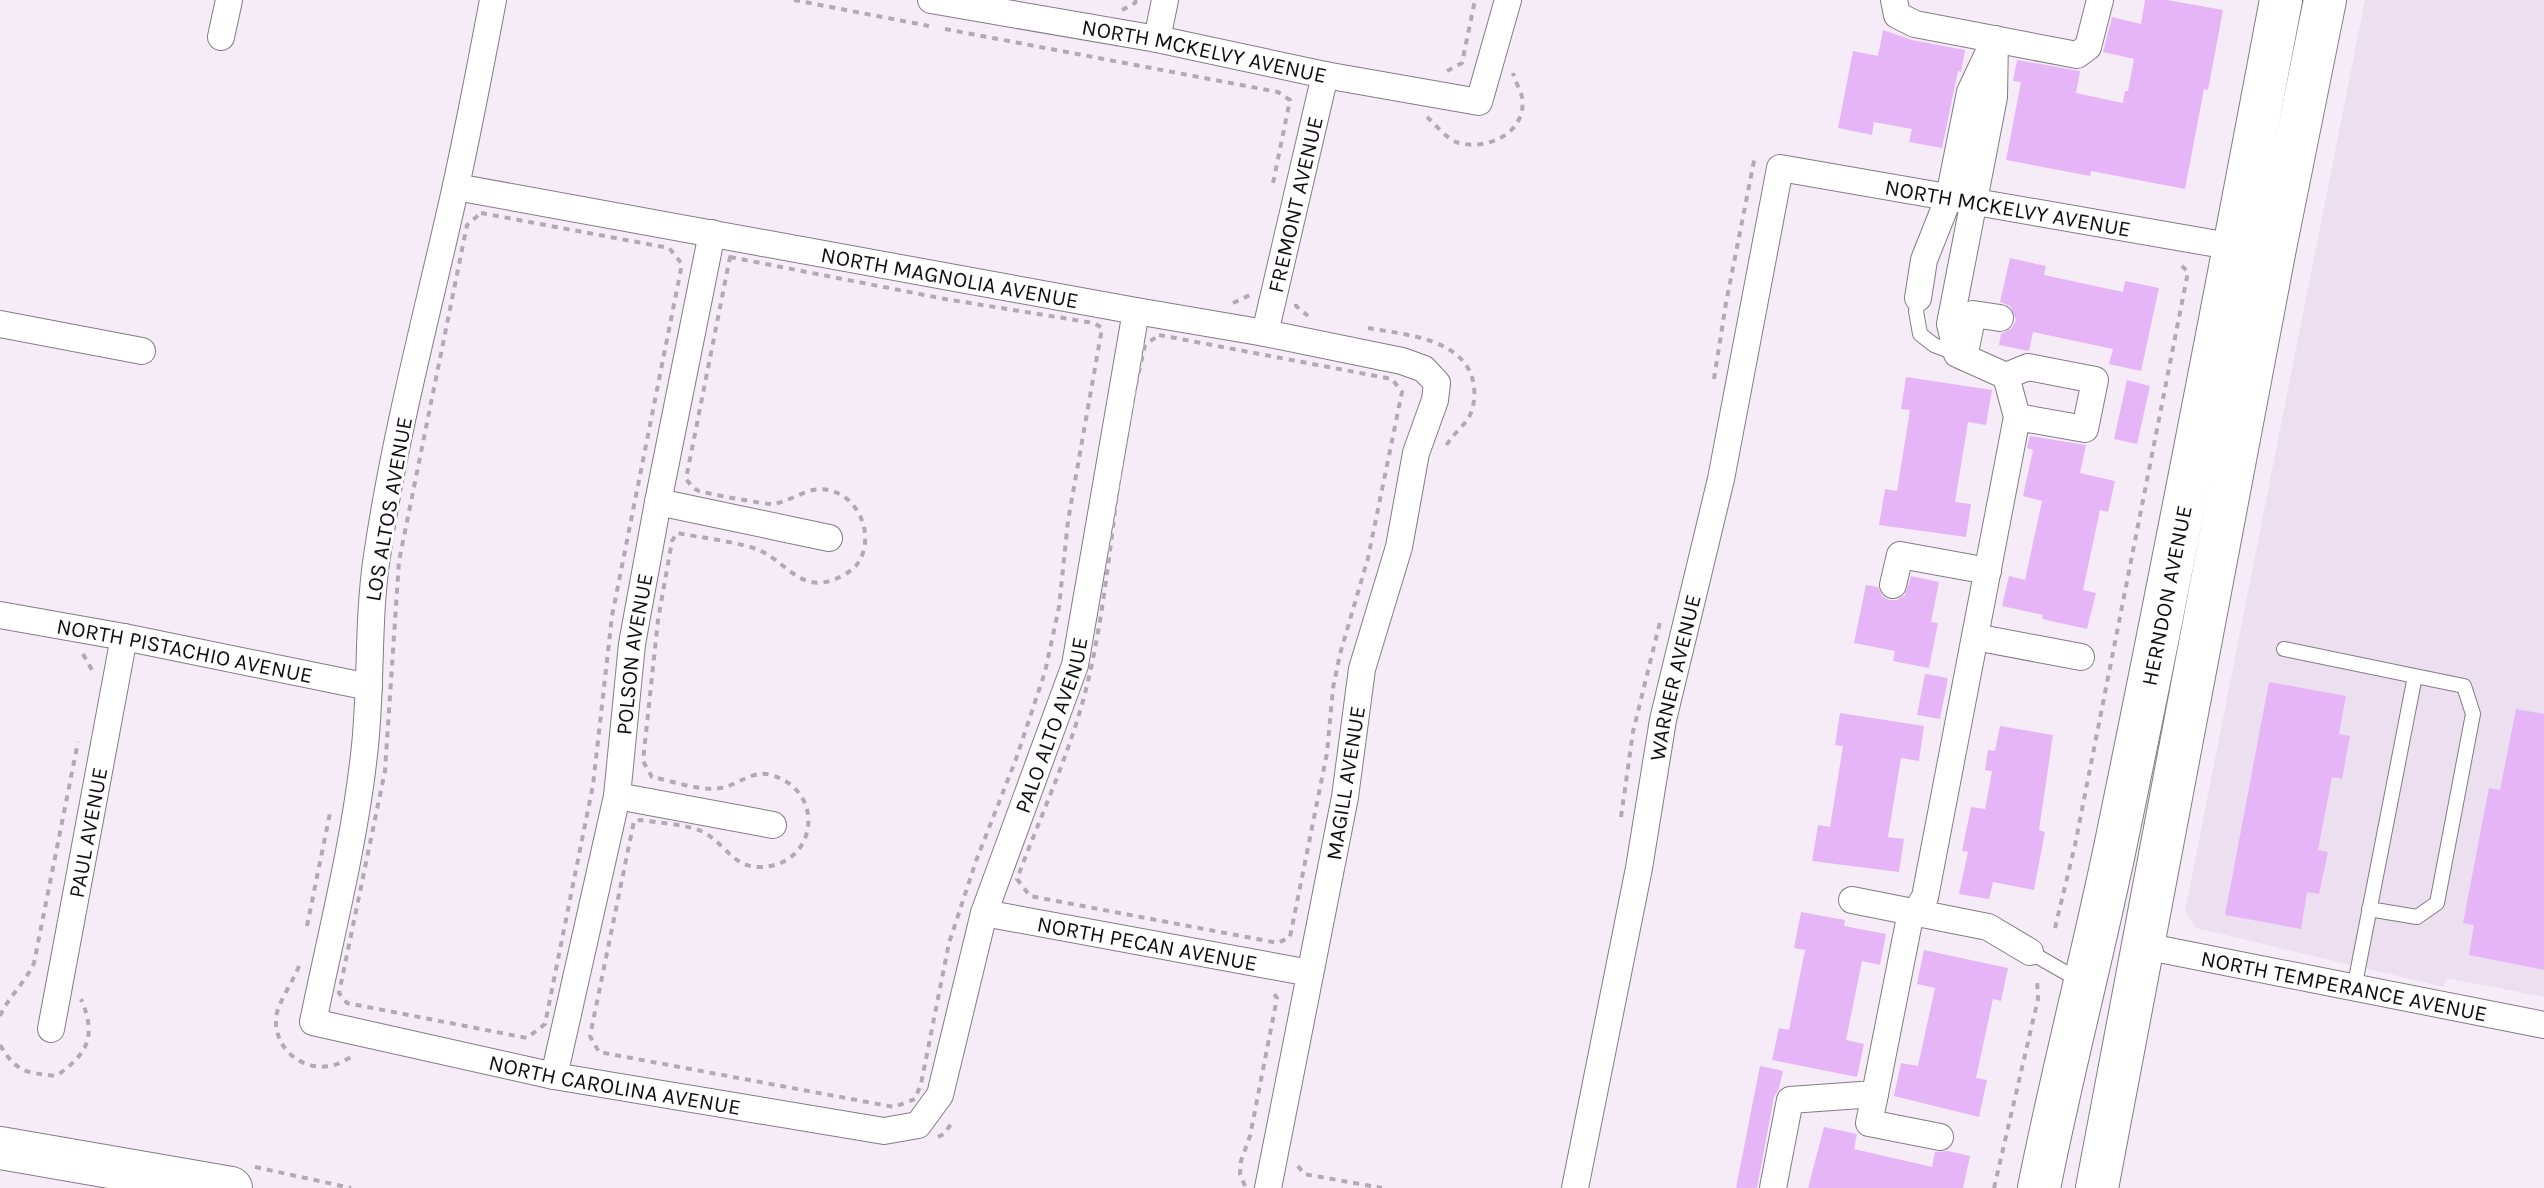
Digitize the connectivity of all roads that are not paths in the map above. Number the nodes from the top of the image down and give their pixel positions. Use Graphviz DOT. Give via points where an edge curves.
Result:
graph roads {
  1 [pos="229,0"];
  2 [pos="493,0"];
  3 [pos="931,0"];
  4 [pos="1165,0"];
  5 [pos="1508,0"];
  6 [pos="1894,0"];
  7 [pos="2100,0"];
  8 [pos="2281,0"];
  9 [pos="2296,0"];
  10 [pos="2325,0"];
  11 [pos="221,37"];
  12 [pos="1157,39"];
  13 [pos="1995,39"];
  14 [pos="1325,75"];
  15 [pos="1780,168"];
  16 [pos="456,187"];
  17 [pos="1961,200"];
  18 [pos="712,233"];
  19 [pos="2255,247"];
  20 [pos="1918,298"];
  21 [pos="1136,311"];
  22 [pos="2000,318"];
  23 [pos="0,324"];
  24 [pos="1265,333"];
  25 [pos="142,351"];
  26 [pos="1960,355"];
  27 [pos="2006,376"];
  28 [pos="1437,383"];
  29 [pos="2017,417"];
  30 [pos="658,502"];
  31 [pos="829,538"];
  32 [pos="1988,571"];
  33 [pos="1893,585"];
  34 [pos="0,615"];
  35 [pos="124,637"];
  36 [pos="1975,637"];
  37 [pos="2284,649"];
  38 [pos="2081,657"];
  39 [pos="2415,676"];
  40 [pos="369,687"];
  41 [pos="617,796"];
  42 [pos="773,825"];
  43 [pos="1852,900"];
  44 [pos="2369,909"];
  45 [pos="1916,912"];
  46 [pos="984,913"];
  47 [pos="2144,946"];
  48 [pos="2030,952"];
  49 [pos="1310,973"];
  50 [pos="2085,983"];
  51 [pos="2354,989"];
  52 [pos="313,1022"];
  53 [pos="2544,1025"];
  54 [pos="51,1029"];
  55 [pos="554,1076"];
  56 [pos="1875,1094"];
  57 [pos="918,1125"];
  58 [pos="1940,1137"];
  59 [pos="0,1148"];
  60 [pos="231,1188"];
  61 [pos="1268,1188"];
  62 [pos="1575,1188"];
  63 [pos="1773,1188"];
  64 [pos="2039,1188"];
  65 [pos="2097,1188"];
  1 -- 11 [label="street"];
  2 -- 16 [label="street, LOS ALTOS AVENUE"];
  3 -- 12 [label="street, NORTH MCKELVY AVENUE"];
  4 -- 12 [label="street"];
  5 -- 14 [label="street, NORTH MCKELVY AVENUE" via="1479,102"];
  6 -- 13 [label="street" via="1897,15 1915,24"];
  7 -- 13 [label="street" via="2088,47 2077,55"];
  8 -- 19 [label="main road, HERNDON AVENUE"];
  9 -- 19 [label="main road" via="2292,64 2259,225 2267,244"];
  10 -- 19 [label="main road, HERNDON AVENUE"];
  12 -- 14 [label="street, NORTH MCKELVY AVENUE"];
  13 -- 17 [label="street" via="1970,92"];
  14 -- 24 [label="street, FREMONT AVENUE"];
  15 -- 17 [label="street, NORTH MCKELVY AVENUE"];
  15 -- 62 [label="street, WARNER AVENUE" via="1721,479 1663,720"];
  16 -- 18 [label="street, NORTH MAGNOLIA AVENUE"];
  16 -- 40 [label="street, LOS ALTOS AVENUE" via="377,556"];
  17 -- 19 [label="street, NORTH MCKELVY AVENUE"];
  17 -- 20 [label="street" via="1924,260"];
  17 -- 26 [label="street" via="1950,324"];
  18 -- 21 [label="street, NORTH MAGNOLIA AVENUE"];
  18 -- 30 [label="street, POLSON AVENUE"];
  19 -- 47 [label="main road, HERNDON AVENUE" via="2214,570"];
  19 -- 50 [label="main road, HERNDON AVENUE"];
  20 -- 26 [label="lane" via="1920,334"];
  21 -- 24 [label="street, NORTH MAGNOLIA AVENUE"];
  21 -- 46 [label="street, PALO ALTO AVENUE" via="1075,665"];
  22 -- 26 [label="street" via="1973,314"];
  23 -- 25 [label="street"];
  24 -- 28 [label="street, NORTH MAGNOLIA AVENUE" via="1402,361 1424,369"];
  26 -- 27 [label="street"];
  27 -- 29 [label="street"];
  27 -- 29 [label="street" via="2028,367 2095,380 2085,429"];
  28 -- 49 [label="street, MAGILL AVENUE" via="1416,453 1399,547 1362,669 1345,797"];
  29 -- 32 [label="street"];
  30 -- 31 [label="street"];
  30 -- 41 [label="street, POLSON AVENUE" via="632,644"];
  32 -- 33 [label="street" via="1900,555"];
  32 -- 36 [label="street"];
  34 -- 35 [label="street, NORTH PISTACHIO AVENUE"];
  35 -- 40 [label="street, NORTH PISTACHIO AVENUE"];
  35 -- 54 [label="street, PAUL AVENUE"];
  36 -- 38 [label="street"];
  36 -- 45 [label="street" via="1925,897"];
  37 -- 39 [label="lane"];
  39 -- 44 [label="lane"];
  39 -- 44 [label="lane" via="2464,686 2473,714 2437,903 2417,917"];
  40 -- 52 [label="street, LOS ALTOS AVENUE" via="358,802"];
  41 -- 42 [label="street"];
  41 -- 55 [label="street, POLSON AVENUE"];
  43 -- 45 [label="street"];
  44 -- 51 [label="lane"];
  45 -- 48 [label="street" via="1988,927"];
  45 -- 56 [label="street" via="1909,922"];
  46 -- 49 [label="street, NORTH PECAN AVENUE"];
  46 -- 57 [label="street, PALO ALTO AVENUE" via="940,1095"];
  47 -- 51 [label="street, NORTH TEMPERANCE AVENUE"];
  47 -- 65 [label="main road, HERNDON AVENUE"];
  48 -- 50 [label="lane"];
  49 -- 61 [label="street, MAGILL AVENUE"];
  50 -- 64 [label="main road, HERNDON AVENUE"];
  51 -- 53 [label="street, NORTH TEMPERANCE AVENUE"];
  52 -- 55 [label="street, NORTH CAROLINA AVENUE"];
  55 -- 57 [label="street, NORTH CAROLINA AVENUE" via="884,1131"];
  56 -- 58 [label="street" via="1869,1123"];
  56 -- 63 [label="street" via="1790,1100"];
  59 -- 60 [label="main road"];
}
